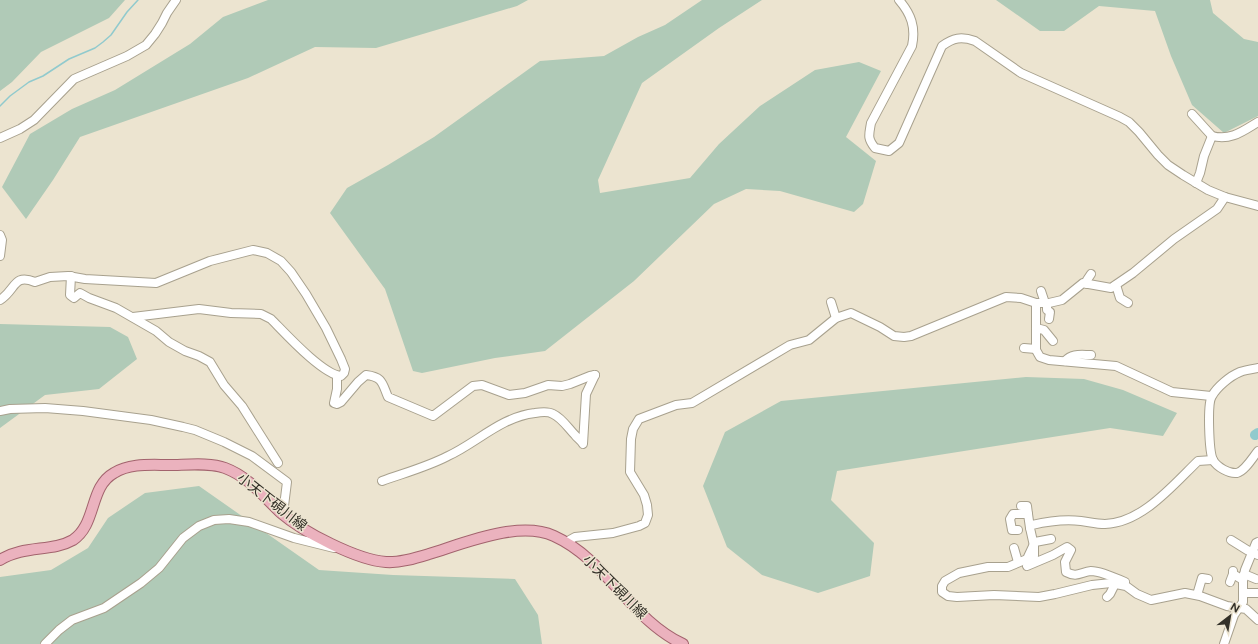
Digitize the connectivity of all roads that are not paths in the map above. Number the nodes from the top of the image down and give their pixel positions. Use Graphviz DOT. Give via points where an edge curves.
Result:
graph roads {
  1 [pos="176,0"];
  2 [pos="899,0"];
  3 [pos="1192,114"];
  4 [pos="1258,122"];
  5 [pos="1212,136"];
  6 [pos="0,138"];
  7 [pos="1196,183"];
  8 [pos="1225,197"];
  9 [pos="1258,206"];
  10 [pos="0,235"];
  11 [pos="0,256"];
  12 [pos="1091,274"];
  13 [pos="71,276"];
  14 [pos="1087,284"];
  15 [pos="1116,285"];
  16 [pos="1041,291"];
  17 [pos="0,300"];
  18 [pos="831,302"];
  19 [pos="1036,303"];
  20 [pos="1046,303"];
  21 [pos="1128,303"];
  22 [pos="133,317"];
  23 [pos="836,318"];
  24 [pos="1049,319"];
  25 [pos="1036,328"];
  26 [pos="1053,341"];
  27 [pos="1024,348"];
  28 [pos="1036,349"];
  29 [pos="1091,355"];
  30 [pos="1066,361"];
  31 [pos="1258,368"];
  32 [pos="337,376"];
  33 [pos="1211,396"];
  34 [pos="0,411"];
  35 [pos="1258,451"];
  36 [pos="252,456"];
  37 [pos="1213,460"];
  38 [pos="382,482"];
  39 [pos="1021,506"];
  40 [pos="282,514"];
  41 [pos="1028,514"];
  42 [pos="1030,528"];
  43 [pos="1018,530"];
  44 [pos="1051,539"];
  45 [pos="1231,540"];
  46 [pos="566,542"];
  47 [pos="1258,542"];
  48 [pos="1034,546"];
  49 [pos="1014,548"];
  50 [pos="1255,554"];
  51 [pos="356,555"];
  52 [pos="0,560"];
  53 [pos="1018,562"];
  54 [pos="1205,576"];
  55 [pos="1232,576"];
  56 [pos="1243,577"];
  57 [pos="1256,578"];
  58 [pos="1115,584"];
  59 [pos="1243,593"];
  60 [pos="1258,593"];
  61 [pos="1134,594"];
  62 [pos="1197,596"];
  63 [pos="1107,597"];
  64 [pos="1240,608"];
  65 [pos="1258,620"];
  66 [pos="45,644"];
  67 [pos="683,644"];
  68 [pos="1224,644"];
  1 -- 6 [label="street" via="146,45 74,79 34,120"];
  2 -- 7 [label="street" via="912,21 914,34 912,46 872,123 868,136 875,148 889,151 899,143 942,46 956,38 967,38 1021,74 1129,122 1168,165"];
  3 -- 5 [label="street"];
  4 -- 5 [label="street" via="1232,137"];
  5 -- 7 [label="street"];
  7 -- 8 [label="street"];
  8 -- 9 [label="street"];
  8 -- 15 [label="street" via="1217,209"];
  10 -- 11 [label="street"];
  12 -- 14 [label="street"];
  13 -- 17 [label="street" via="50,277 35,282 21,279"];
  13 -- 22 [label="street" via="70,295 74,298 80,293"];
  13 -- 32 [label="street" via="85,279 156,282 210,261 253,250 267,253 282,261 326,328 345,368 341,376"];
  14 -- 15 [label="street" via="1111,288"];
  14 -- 20 [label="street" via="1084,283 1062,300"];
  15 -- 21 [label="street" via="1120,298"];
  16 -- 20 [label="street"];
  18 -- 23 [label="street"];
  19 -- 20 [label="street"];
  19 -- 23 [label="street" via="1006,297 904,337 894,336 851,313"];
  19 -- 25 [label="street"];
  20 -- 24 [label="street" via="1050,312"];
  22 -- 32 [label="street" via="199,309 231,314 261,314 271,319 315,361"];
  22 -- 36 [label="street" via="169,342 210,362 278,463"];
  23 -- 46 [label="street" via="808,340 790,345 692,403 676,405 639,419 631,439 630,472 647,505 648,515 645,522 639,526 613,532 575,537"];
  25 -- 26 [label="street" via="1044,330"];
  25 -- 28 [label="street"];
  27 -- 28 [label="street"];
  28 -- 30 [label="street" via="1040,357"];
  29 -- 30 [label="street" via="1077,354"];
  30 -- 33 [label="street" via="1116,366 1172,392"];
  31 -- 33 [label="street" via="1240,372"];
  32 -- 38 [label="street" via="334,403 341,402 366,375 375,376 381,380 388,397 433,416 473,386 482,385 509,395 525,393 543,386 570,384 595,376 586,394 583,444 553,413 532,413 511,419 449,456"];
  33 -- 37 [label="street" via="1209,416"];
  34 -- 36 [label="street" via="44,408 151,420 195,430"];
  35 -- 37 [label="street" via="1238,472 1230,472"];
  36 -- 40 [label="street" via="287,482"];
  37 -- 42 [label="street" via="1198,461 1138,514 1121,522 1105,524 1061,520 1032,525"];
  39 -- 41 [label="street" via="1027,506"];
  40 -- 51 [label="main road, 小天下硯川線"];
  40 -- 52 [label="main road, 小天下硯川線" via="259,490 241,476 223,467 141,465 111,474 102,484 82,532 72,540 60,545 8,555"];
  41 -- 42 [label="street"];
  41 -- 43 [label="street" via="1014,514 1010,520 1012,530"];
  42 -- 48 [label="street"];
  44 -- 48 [label="street" via="1035,542"];
  45 -- 50 [label="street"];
  46 -- 51 [label="main road, 小天下硯川線" via="534,530 516,530 392,562"];
  46 -- 67 [label="main road, 小天下硯川線" via="596,566 658,629"];
  47 -- 50 [label="street"];
  48 -- 53 [label="street" via="1027,559"];
  48 -- 61 [label="street" via="1034,556 1026,566 1067,547 1071,550 1065,562 1066,572 1072,575 1091,571 1113,577 1135,588"];
  49 -- 53 [label="street"];
  50 -- 56 [label="street"];
  51 -- 66 [label="street" via="294,538 249,522 214,520 199,526 183,538 159,568 142,582 104,608 72,620"];
  53 -- 58 [label="street" via="1008,567 988,567 959,573 945,581 942,592 957,597 1039,597 1092,585 1111,582"];
  54 -- 62 [label="street"];
  55 -- 56 [label="street"];
  56 -- 57 [label="street"];
  56 -- 59 [label="street"];
  58 -- 61 [label="street" via="1126,586"];
  58 -- 63 [label="street"];
  59 -- 60 [label="street"];
  59 -- 64 [label="street"];
  61 -- 62 [label="street" via="1151,600 1185,593"];
  62 -- 64 [label="street"];
  64 -- 65 [label="street" via="1246,609"];
  64 -- 68 [label="street" via="1234,615"];
}
